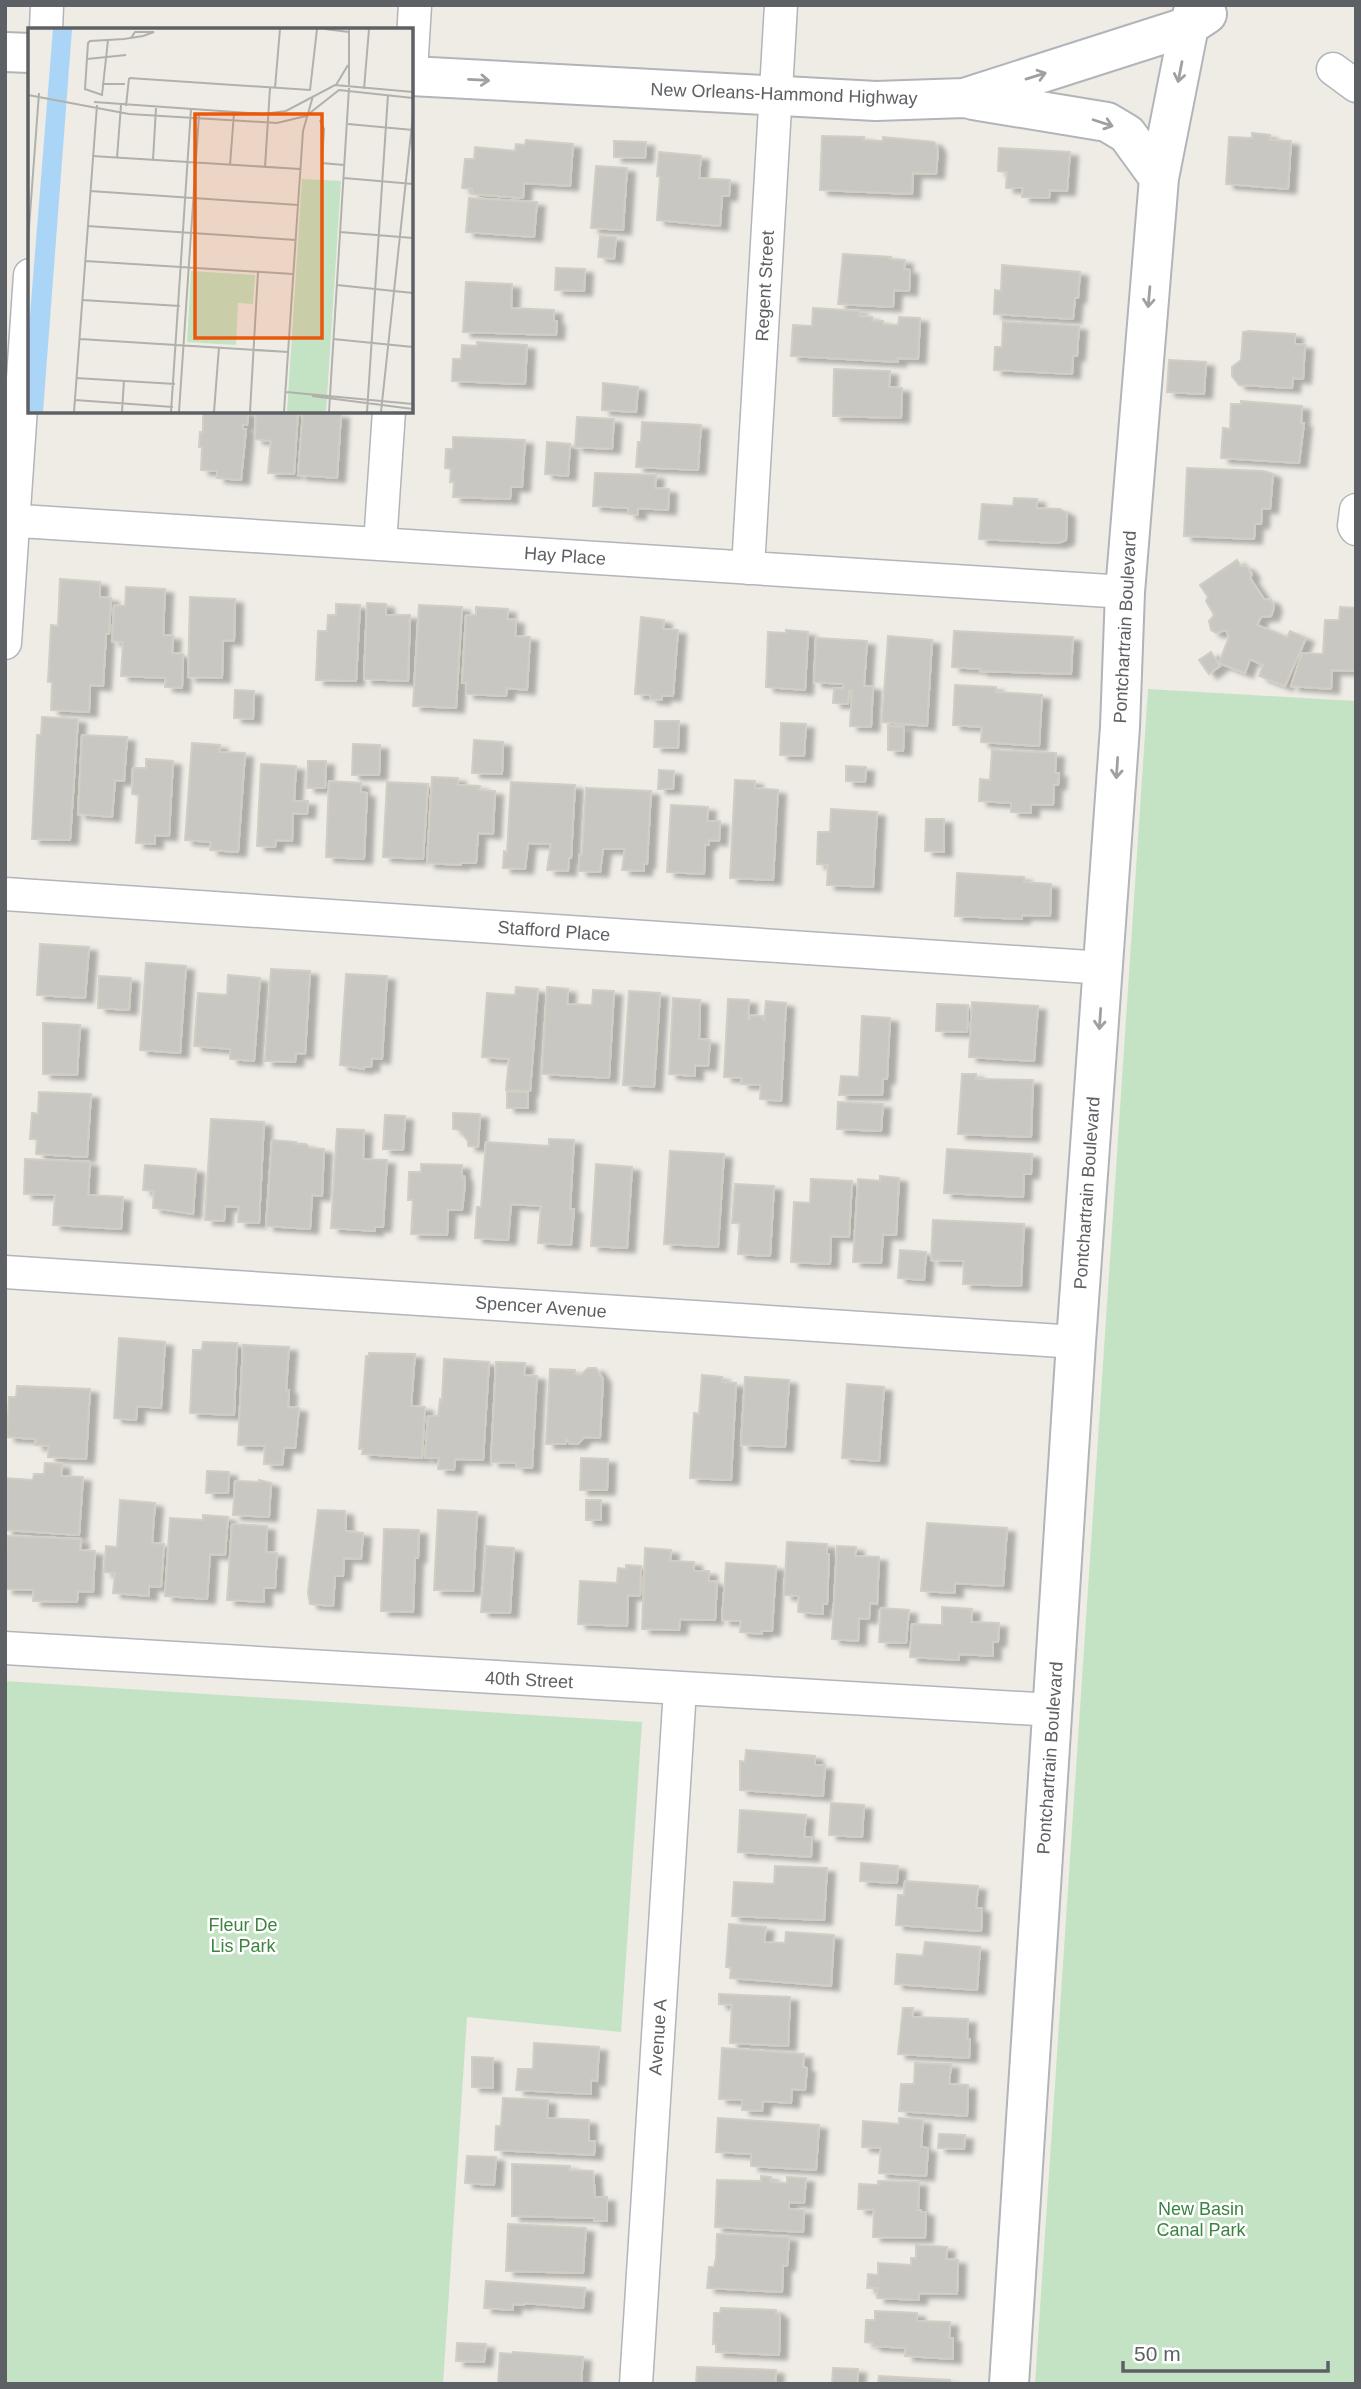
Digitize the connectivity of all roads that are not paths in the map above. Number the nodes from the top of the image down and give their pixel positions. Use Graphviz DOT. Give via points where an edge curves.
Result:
graph roads {
  1 [pos="47,5"];
  2 [pos="415,5"];
  3 [pos="780,5"];
  4 [pos="1220,5"];
  5 [pos="1192,16"];
  6 [pos="46,28"];
  7 [pos="413,40"];
  8 [pos="5,52"];
  9 [pos="28,53"];
  10 [pos="413,74"];
  11 [pos="776,97"];
  12 [pos="964,98"];
  13 [pos="1159,178"];
  14 [pos="28,298"];
  15 [pos="389,413"];
  16 [pos="1356,510"];
  17 [pos="9,520"];
  18 [pos="1356,529"];
  19 [pos="380,544"];
  20 [pos="748,568"];
  21 [pos="1125,592"];
  22 [pos="5,643"];
  23 [pos="5,894"];
  24 [pos="1104,968"];
  25 [pos="5,1272"];
  26 [pos="1076,1342"];
  27 [pos="5,1648"];
  28 [pos="680,1689"];
  29 [pos="1053,1710"];
  30 [pos="636,2384"];
  31 [pos="1009,2384"];
  1 -- 6 [label="street"];
  2 -- 7 [label="street"];
  3 -- 11 [label="street, Regent Street"];
  4 -- 5 [label="main road, New Orleans-Hammond Highway"];
  12 -- 5 [label="main road, New Orleans-Hammond Highway, one-way"];
  5 -- 13 [label="main road, Pontchartrain Boulevard, one-way"];
  8 -- 9 [label="main road"];
  10 -- 11 [label="main road, New Orleans-Hammond Highway, one-way"];
  11 -- 12 [label="main road, New Orleans-Hammond Highway" via="876,102"];
  11 -- 20 [label="street, Regent Street"];
  12 -- 13 [label="main road, one-way" via="1107,121 1127,134"];
  13 -- 21 [label="main road, Pontchartrain Boulevard, one-way"];
  14 -- 17 [label="street"];
  15 -- 19 [label="street"];
  16 -- 18 [label="street"];
  17 -- 19 [label="street, Hay Place"];
  17 -- 22 [label="street"];
  19 -- 20 [label="street, Hay Place"];
  20 -- 21 [label="street, Hay Place"];
  21 -- 24 [label="main road, Pontchartrain Boulevard, one-way"];
  23 -- 24 [label="street, Stafford Place"];
  24 -- 26 [label="main road, Pontchartrain Boulevard, one-way"];
  25 -- 26 [label="street, Spencer Avenue"];
  26 -- 29 [label="main road, Pontchartrain Boulevard"];
  27 -- 28 [label="street, 40th Street"];
  28 -- 29 [label="street, 40th Street"];
  28 -- 30 [label="street, Avenue A"];
  29 -- 31 [label="main road, Pontchartrain Boulevard"];
}
